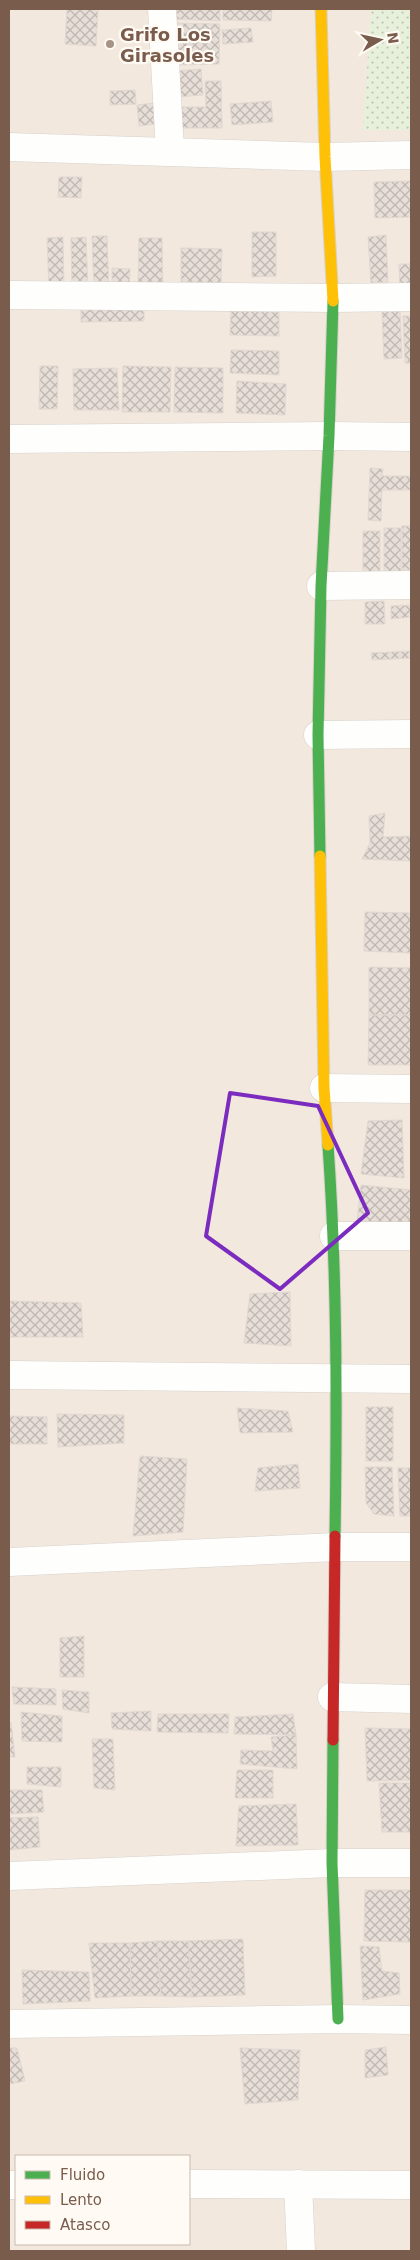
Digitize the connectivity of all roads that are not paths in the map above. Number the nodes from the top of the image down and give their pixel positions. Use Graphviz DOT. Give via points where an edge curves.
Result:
graph roads {
  1 [pos="162,9"];
  2 [pos="321,9"];
  3 [pos="9,147"];
  4 [pos="170,151"];
  5 [pos="411,155"];
  6 [pos="325,157"];
  7 [pos="9,295"];
  8 [pos="411,297"];
  9 [pos="333,298"];
  10 [pos="329,436"];
  11 [pos="411,437"];
  12 [pos="9,439"];
  13 [pos="411,585"];
  14 [pos="321,586"];
  15 [pos="411,734"];
  16 [pos="318,735"];
  17 [pos="324,1088"];
  18 [pos="411,1089"];
  19 [pos="334,1236"];
  20 [pos="411,1236"];
  21 [pos="9,1375"];
  22 [pos="337,1377"];
  23 [pos="411,1379"];
  24 [pos="336,1547"];
  25 [pos="411,1547"];
  26 [pos="9,1562"];
  27 [pos="332,1697"];
  28 [pos="411,1698"];
  29 [pos="332,1863"];
  30 [pos="411,1863"];
  31 [pos="9,1876"];
  32 [pos="338,2019"];
  33 [pos="411,2020"];
  34 [pos="9,2024"];
  35 [pos="190,2184"];
  36 [pos="298,2184"];
  37 [pos="411,2185"];
  38 [pos="301,2251"];
  1 -- 4 [label="street"];
  2 -- 6 [label="street"];
  3 -- 4 [label="street"];
  4 -- 6 [label="street"];
  5 -- 6 [label="street"];
  6 -- 9 [label="street"];
  7 -- 9 [label="street"];
  8 -- 9 [label="street"];
  9 -- 10 [label="street"];
  10 -- 11 [label="street"];
  10 -- 12 [label="street"];
  10 -- 14 [label="street"];
  13 -- 14 [label="street"];
  14 -- 16 [label="street"];
  15 -- 16 [label="street"];
  16 -- 17 [label="street"];
  17 -- 18 [label="street"];
  17 -- 19 [label="street"];
  19 -- 20 [label="street"];
  19 -- 22 [label="street"];
  21 -- 22 [label="street"];
  22 -- 23 [label="street"];
  22 -- 24 [label="street"];
  24 -- 25 [label="street"];
  24 -- 26 [label="street"];
  24 -- 27 [label="street"];
  27 -- 28 [label="street"];
  27 -- 29 [label="street"];
  29 -- 30 [label="street"];
  29 -- 31 [label="street"];
  29 -- 32 [label="street"];
  32 -- 33 [label="street"];
  32 -- 34 [label="street"];
  35 -- 36 [label="street"];
  36 -- 37 [label="street"];
  36 -- 38 [label="street"];
}
